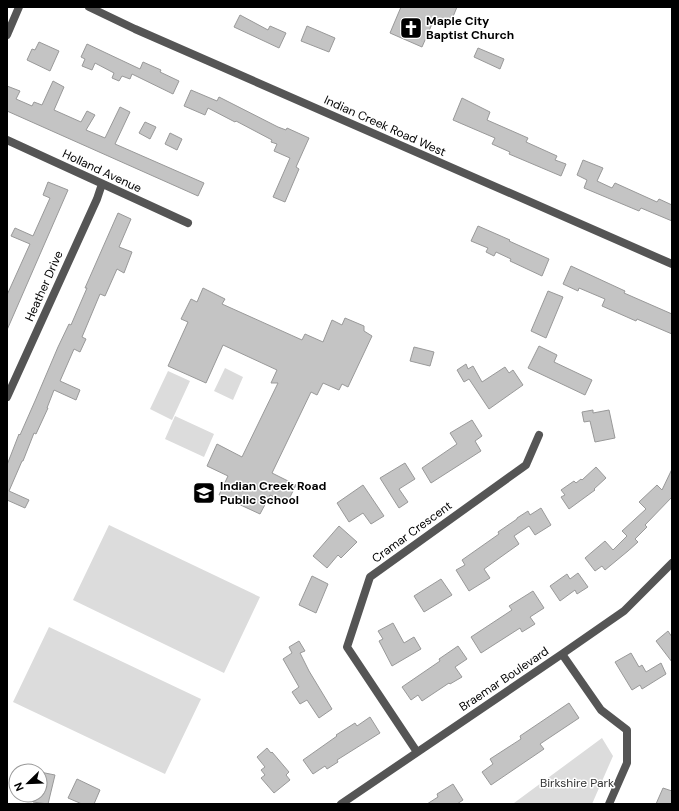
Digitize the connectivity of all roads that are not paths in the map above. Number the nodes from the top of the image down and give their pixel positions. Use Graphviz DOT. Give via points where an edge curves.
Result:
graph roads {
  1 [pos="19,7"];
  2 [pos="89,7"];
  3 [pos="7,35"];
  4 [pos="7,140"];
  5 [pos="102,184"];
  6 [pos="188,223"];
  7 [pos="672,264"];
  8 [pos="7,397"];
  9 [pos="539,435"];
  10 [pos="672,562"];
  11 [pos="562,654"];
  12 [pos="417,752"];
  13 [pos="341,804"];
  14 [pos="609,804"];
  1 -- 3 [label="street"];
  2 -- 7 [label="street, Indian Creek Road West"];
  4 -- 5 [label="street, Holland Avenue"];
  5 -- 6 [label="street, Holland Avenue"];
  5 -- 8 [label="street, Heather Drive"];
  9 -- 12 [label="street, Cramar Crescent" via="526,465 370,577 348,647"];
  10 -- 11 [label="street, Braemar Boulevard" via="624,611"];
  11 -- 12 [label="street, Braemar Boulevard"];
  11 -- 14 [label="street" via="601,710 628,730 627,763"];
  12 -- 13 [label="street, Braemar Boulevard"];
}
